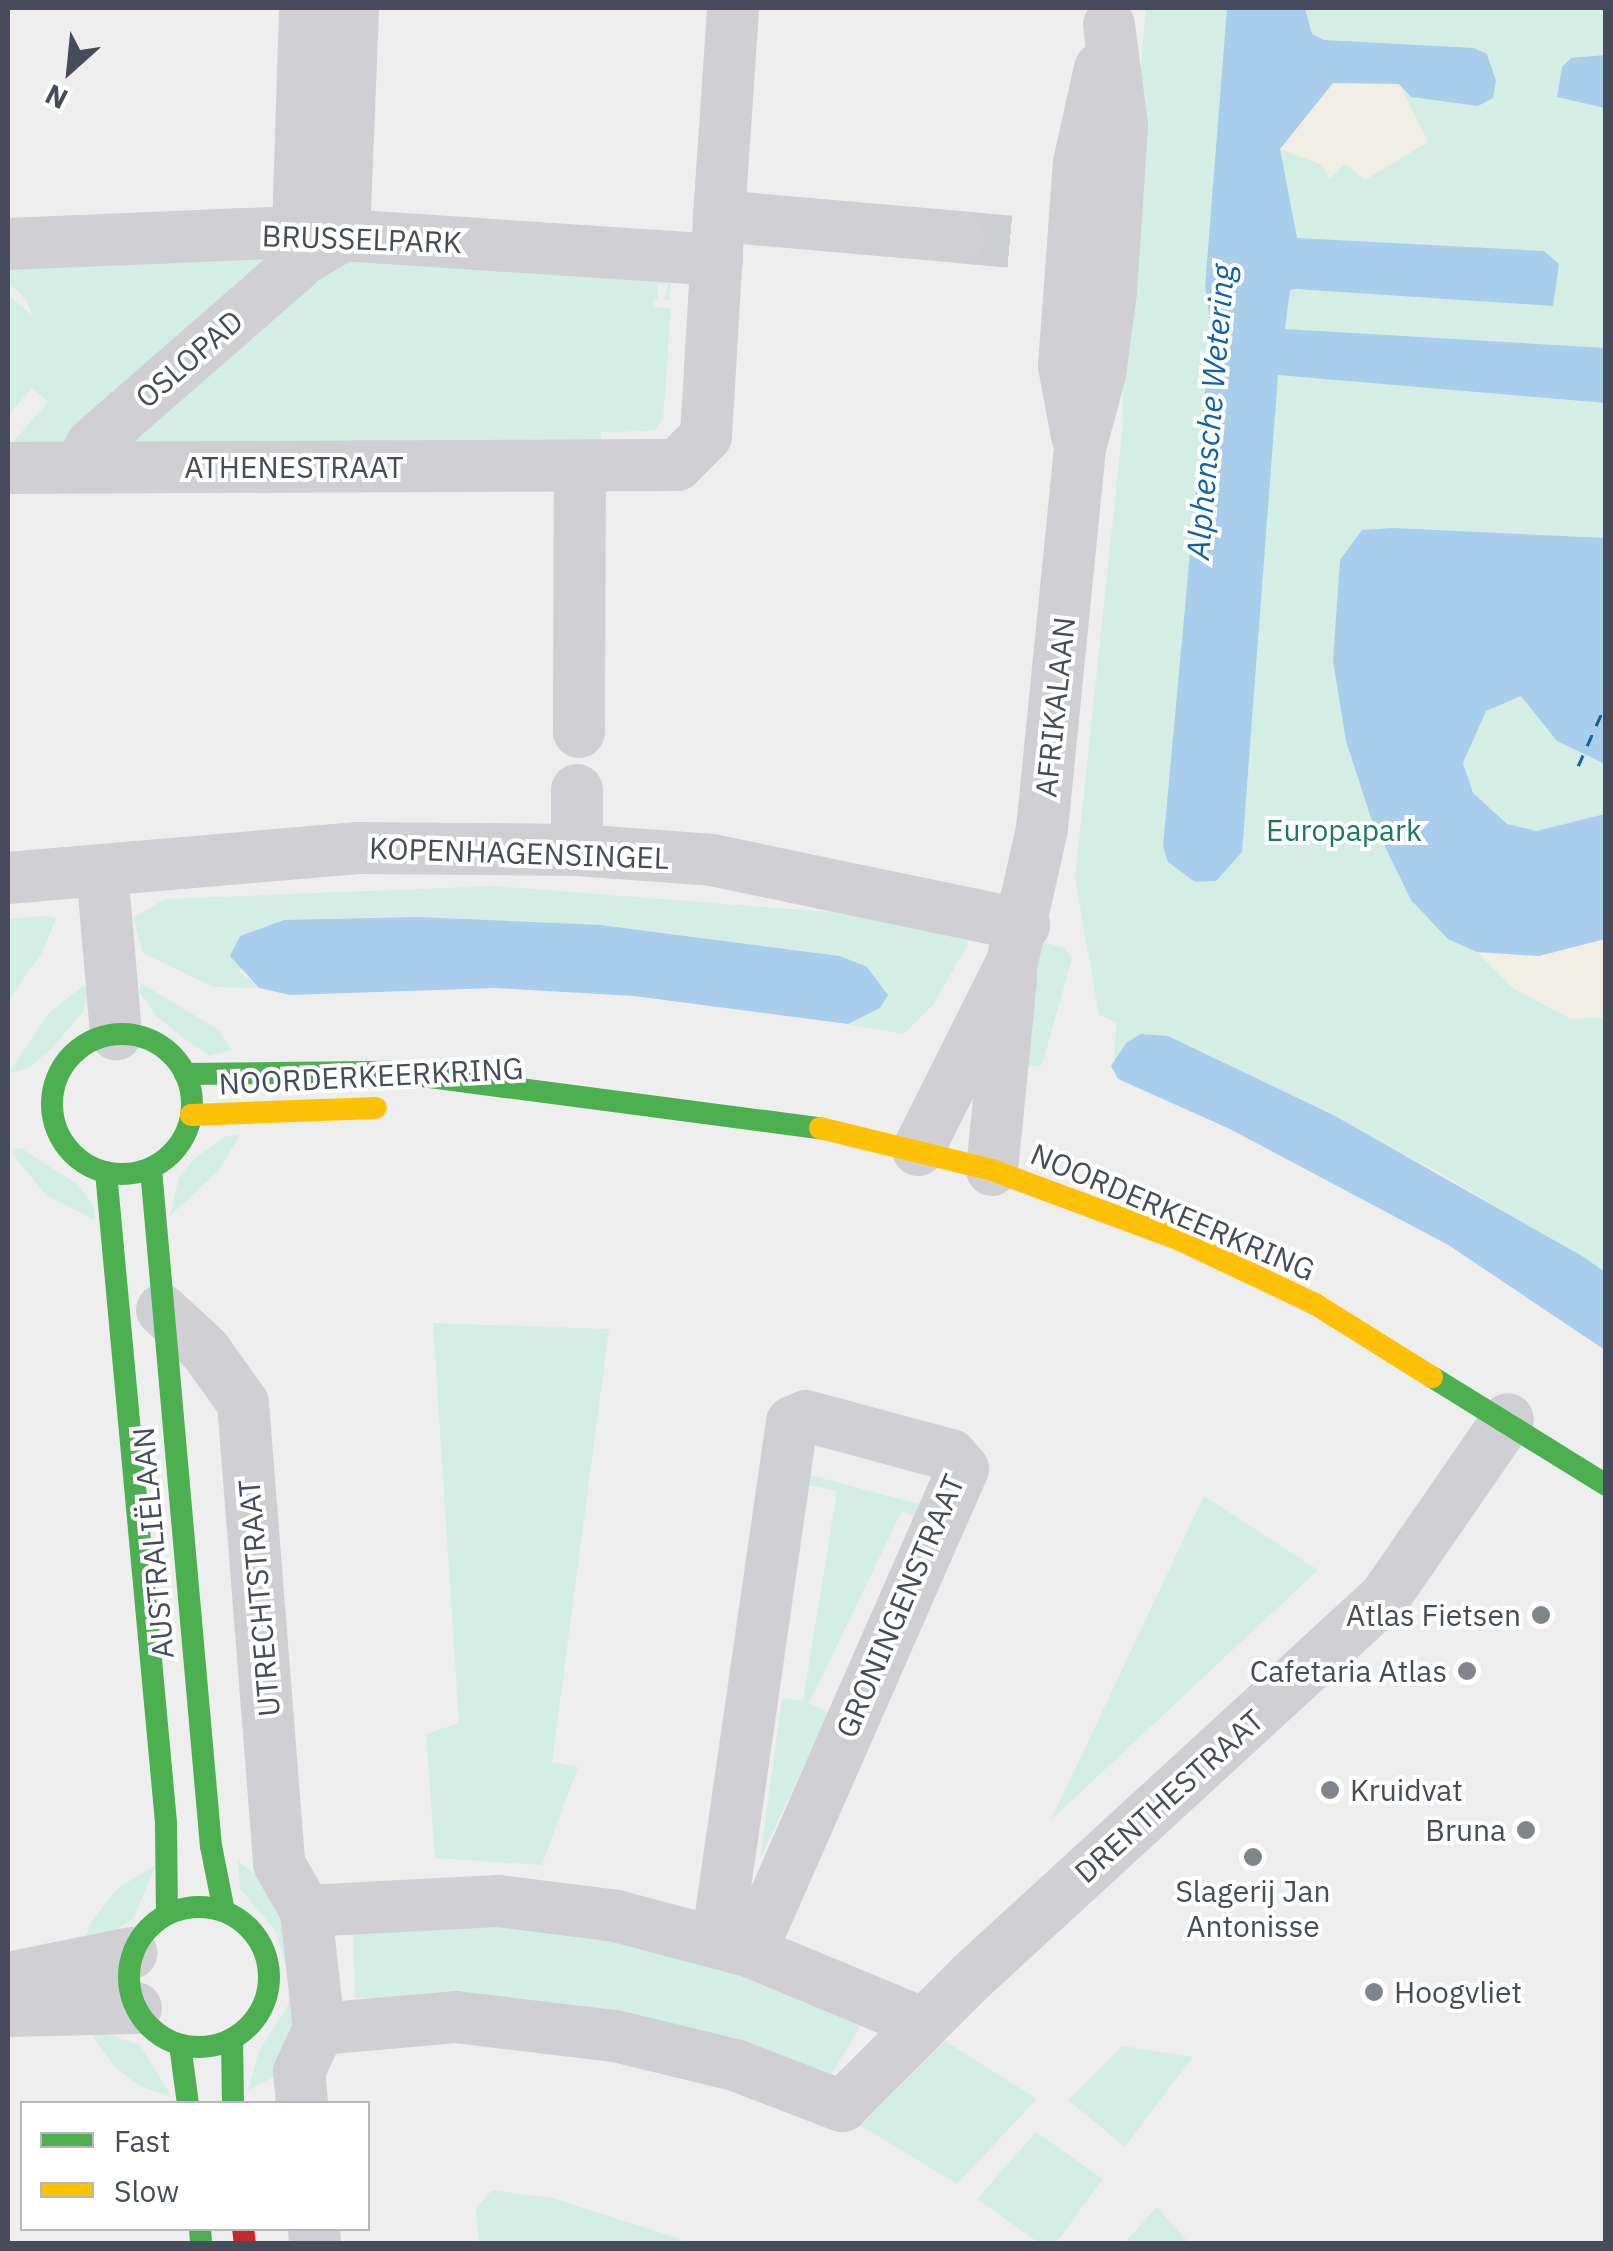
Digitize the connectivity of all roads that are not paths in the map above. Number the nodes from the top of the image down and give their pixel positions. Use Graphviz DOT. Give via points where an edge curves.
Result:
graph roads {
  1 [pos="305,8"];
  2 [pos="353,8"];
  3 [pos="733,8"];
  4 [pos="1110,16"];
  5 [pos="958,237"];
  6 [pos="718,238"];
  7 [pos="316,242"];
  8 [pos="8,244"];
  9 [pos="80,467"];
  10 [pos="580,467"];
  11 [pos="8,468"];
  12 [pos="579,732"];
  13 [pos="577,790"];
  14 [pos="577,850"];
  15 [pos="102,870"];
  16 [pos="8,878"];
  17 [pos="1018,944"];
  18 [pos="116,1034"];
  19 [pos="185,1074"];
  20 [pos="55,1082"];
  21 [pos="23,1087"];
  22 [pos="554,1096"];
  23 [pos="446,1104"];
  24 [pos="392,1107"];
  25 [pos="191,1115"];
  26 [pos="58,1133"];
  27 [pos="24,1134"];
  28 [pos="918,1150"];
  29 [pos="150,1168"];
  30 [pos="992,1170"];
  31 [pos="106,1172"];
  32 [pos="162,1310"];
  33 [pos="1508,1419"];
  34 [pos="1606,1485"];
  35 [pos="224,1911"];
  36 [pos="306,1911"];
  37 [pos="167,1914"];
  38 [pos="734,1947"];
  39 [pos="132,1953"];
  40 [pos="8,1978"];
  41 [pos="136,2008"];
  42 [pos="8,2011"];
  43 [pos="924,2024"];
  44 [pos="319,2029"];
  45 [pos="232,2039"];
  46 [pos="180,2045"];
  47 [pos="188,2101"];
  48 [pos="233,2101"];
  49 [pos="302,2101"];
  1 -- 7 [label="street"];
  2 -- 7 [label="street"];
  3 -- 6 [label="street, ATHENESTRAAT"];
  4 -- 17 [label="street, AFRIKALAAN" via="1122,124 1074,247 1100,374 1080,448 1049,785"];
  5 -- 6 [label="street"];
  6 -- 7 [label="street, BRUSSELPARK"];
  6 -- 10 [label="street, ATHENESTRAAT" via="706,436 678,464"];
  7 -- 8 [label="street, BRUSSELPARK"];
  7 -- 9 [label="street, OSLOPAD" via="92,444"];
  9 -- 10 [label="street, ATHENESTRAAT"];
  9 -- 11 [label="street, ATHENESTRAAT"];
  10 -- 12 [label="street"];
  13 -- 14 [label="street"];
  14 -- 15 [label="street, KOPENHAGENSINGEL" via="358,848"];
  14 -- 17 [label="street, KOPENHAGENSINGEL" via="712,860"];
  15 -- 16 [label="street, KOPENHAGENSINGEL"];
  15 -- 18 [label="street"];
  17 -- 28 [label="street, AFRIKALAAN"];
  17 -- 30 [label="street, AFRIKALAAN"];
  18 -- 19 [label="street" via="157,1044"];
  18 -- 20 [label="street" via="78,1049"];
  19 -- 22 [label="street, NOORDERKEERKRING" via="392,1072"];
  19 -- 25 [label="street"];
  20 -- 21 [label="street"];
  20 -- 26 [label="street"];
  22 -- 23 [label="street, NOORDERKEERKRING"];
  22 -- 28 [label="street, NOORDERKEERKRING" via="711,1112"];
  24 -- 25 [label="street, NOORDERKEERKRING"];
  25 -- 29 [label="street" via="182,1142"];
  26 -- 27 [label="street"];
  26 -- 31 [label="street" via="72,1154"];
  28 -- 30 [label="street, NOORDERKEERKRING"];
  29 -- 31 [label="street"];
  29 -- 32 [label="street, AUSTRALIËLAAN"];
  30 -- 33 [label="street, NOORDERKEERKRING" via="1248,1269"];
  31 -- 37 [label="street, AUSTRALIËLAAN" via="166,1823"];
  32 -- 35 [label="street, AUSTRALIËLAAN" via="210,1835"];
  32 -- 36 [label="street, UTRECHTSTRAAT" via="205,1350 243,1404 279,1864"];
  33 -- 34 [label="street, NOORDERKEERKRING"];
  33 -- 43 [label="street, DRENTHESTRAAT" via="1385,1597"];
  35 -- 37 [label="street" via="195,1906"];
  35 -- 45 [label="street" via="256,1934 270,1972 261,2011"];
  36 -- 38 [label="street" via="498,1902 616,1916"];
  36 -- 44 [label="street"];
  37 -- 39 [label="street"];
  38 -- 38 [label="street, GRONINGENSTRAAT" via="792,1422 806,1416 950,1454 964,1469"];
  38 -- 43 [label="street"];
  39 -- 40 [label="street"];
  39 -- 41 [label="street" via="128,1981"];
  41 -- 42 [label="street"];
  41 -- 46 [label="street" via="154,2031"];
  43 -- 44 [label="street, DRENTHESTRAAT" via="842,2106 735,2065 616,2036 455,2017"];
  44 -- 49 [label="street" via="299,2072"];
  45 -- 46 [label="street"];
  45 -- 48 [label="street"];
  46 -- 47 [label="street"];
}
